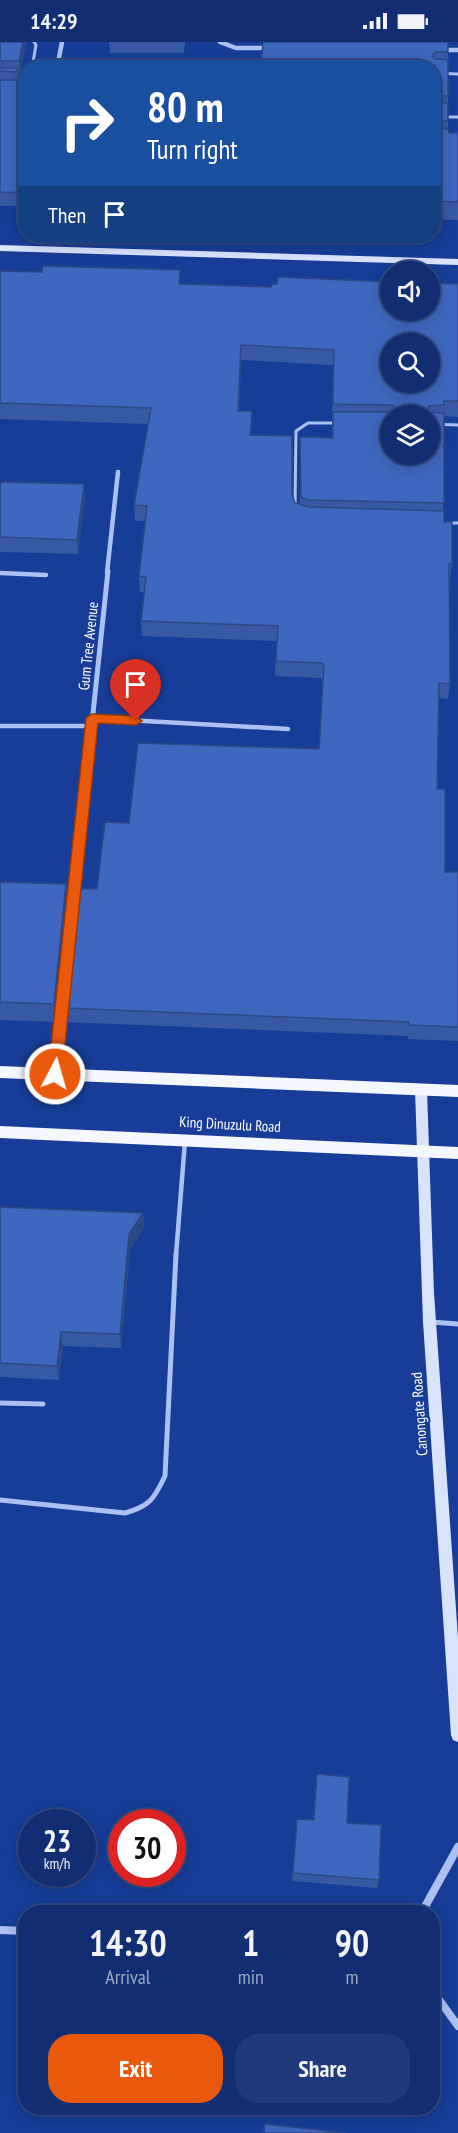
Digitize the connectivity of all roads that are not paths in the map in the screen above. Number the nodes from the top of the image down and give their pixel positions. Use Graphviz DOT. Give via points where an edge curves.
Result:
graph roads {
  1 [pos="34,42"];
  2 [pos="62,42"];
  3 [pos="220,42"];
  4 [pos="275,48"];
  5 [pos="435,50"];
  6 [pos="458,50"];
  7 [pos="33,60"];
  8 [pos="59,60"];
  9 [pos="441,74"];
  10 [pos="458,74"];
  11 [pos="10,78"];
  12 [pos="18,78"];
  13 [pos="441,117"];
  14 [pos="458,117"];
  15 [pos="0,248"];
  16 [pos="458,262"];
  17 [pos="343,423"];
  18 [pos="440,424"];
  19 [pos="458,425"];
  20 [pos="118,472"];
  21 [pos="297,515"];
  22 [pos="446,523"];
  23 [pos="458,523"];
  24 [pos="0,573"];
  25 [pos="46,575"];
  26 [pos="92,718"];
  27 [pos="0,726"];
  28 [pos="92,726"];
  29 [pos="288,729"];
  30 [pos="0,1072"];
  31 [pos="55,1074"];
  32 [pos="421,1090"];
  33 [pos="458,1091"];
  34 [pos="0,1132"];
  35 [pos="185,1140"];
  36 [pos="424,1153"];
  37 [pos="458,1153"];
  38 [pos="429,1322"];
  39 [pos="458,1324"];
  40 [pos="0,1403"];
  41 [pos="43,1404"];
  42 [pos="0,1500"];
  43 [pos="458,1735"];
  44 [pos="458,1847"];
  45 [pos="426,1905"];
  46 [pos="0,1930"];
  47 [pos="18,1931"];
  48 [pos="440,2001"];
  49 [pos="458,2026"];
  1 -- 7 [label="lane"];
  2 -- 8 [label="street"];
  3 -- 4 [label="street" via="236,48"];
  5 -- 6 [label="street"];
  9 -- 10 [label="lane"];
  11 -- 12 [label="lane"];
  13 -- 14 [label="lane"];
  15 -- 16 [label="street"];
  17 -- 21 [label="lane" via="307,423 296,431"];
  18 -- 19 [label="lane"];
  20 -- 26 [label="street, Gum Tree Avenue"];
  22 -- 23 [label="lane"];
  24 -- 25 [label="lane"];
  26 -- 28 [label="street, Gum Tree Avenue"];
  26 -- 29 [label="lane"];
  27 -- 28 [label="lane"];
  28 -- 31 [label="street, Gum Tree Avenue"];
  30 -- 31 [label="main road"];
  31 -- 32 [label="main road"];
  32 -- 33 [label="main road"];
  32 -- 36 [label="street, Canongate Road"];
  34 -- 35 [label="main road, King Dinuzulu Road"];
  35 -- 36 [label="main road, King Dinuzulu Road"];
  35 -- 42 [label="lane" via="172,1305 166,1466 156,1495 143,1508 125,1513"];
  36 -- 37 [label="main road, King Dinuzulu Road"];
  36 -- 38 [label="street, Canongate Road"];
  38 -- 39 [label="lane"];
  38 -- 43 [label="street, Canongate Road"];
  40 -- 41 [label="lane"];
  44 -- 45 [label="street"];
  46 -- 47 [label="street"];
  48 -- 49 [label="street"];
}
